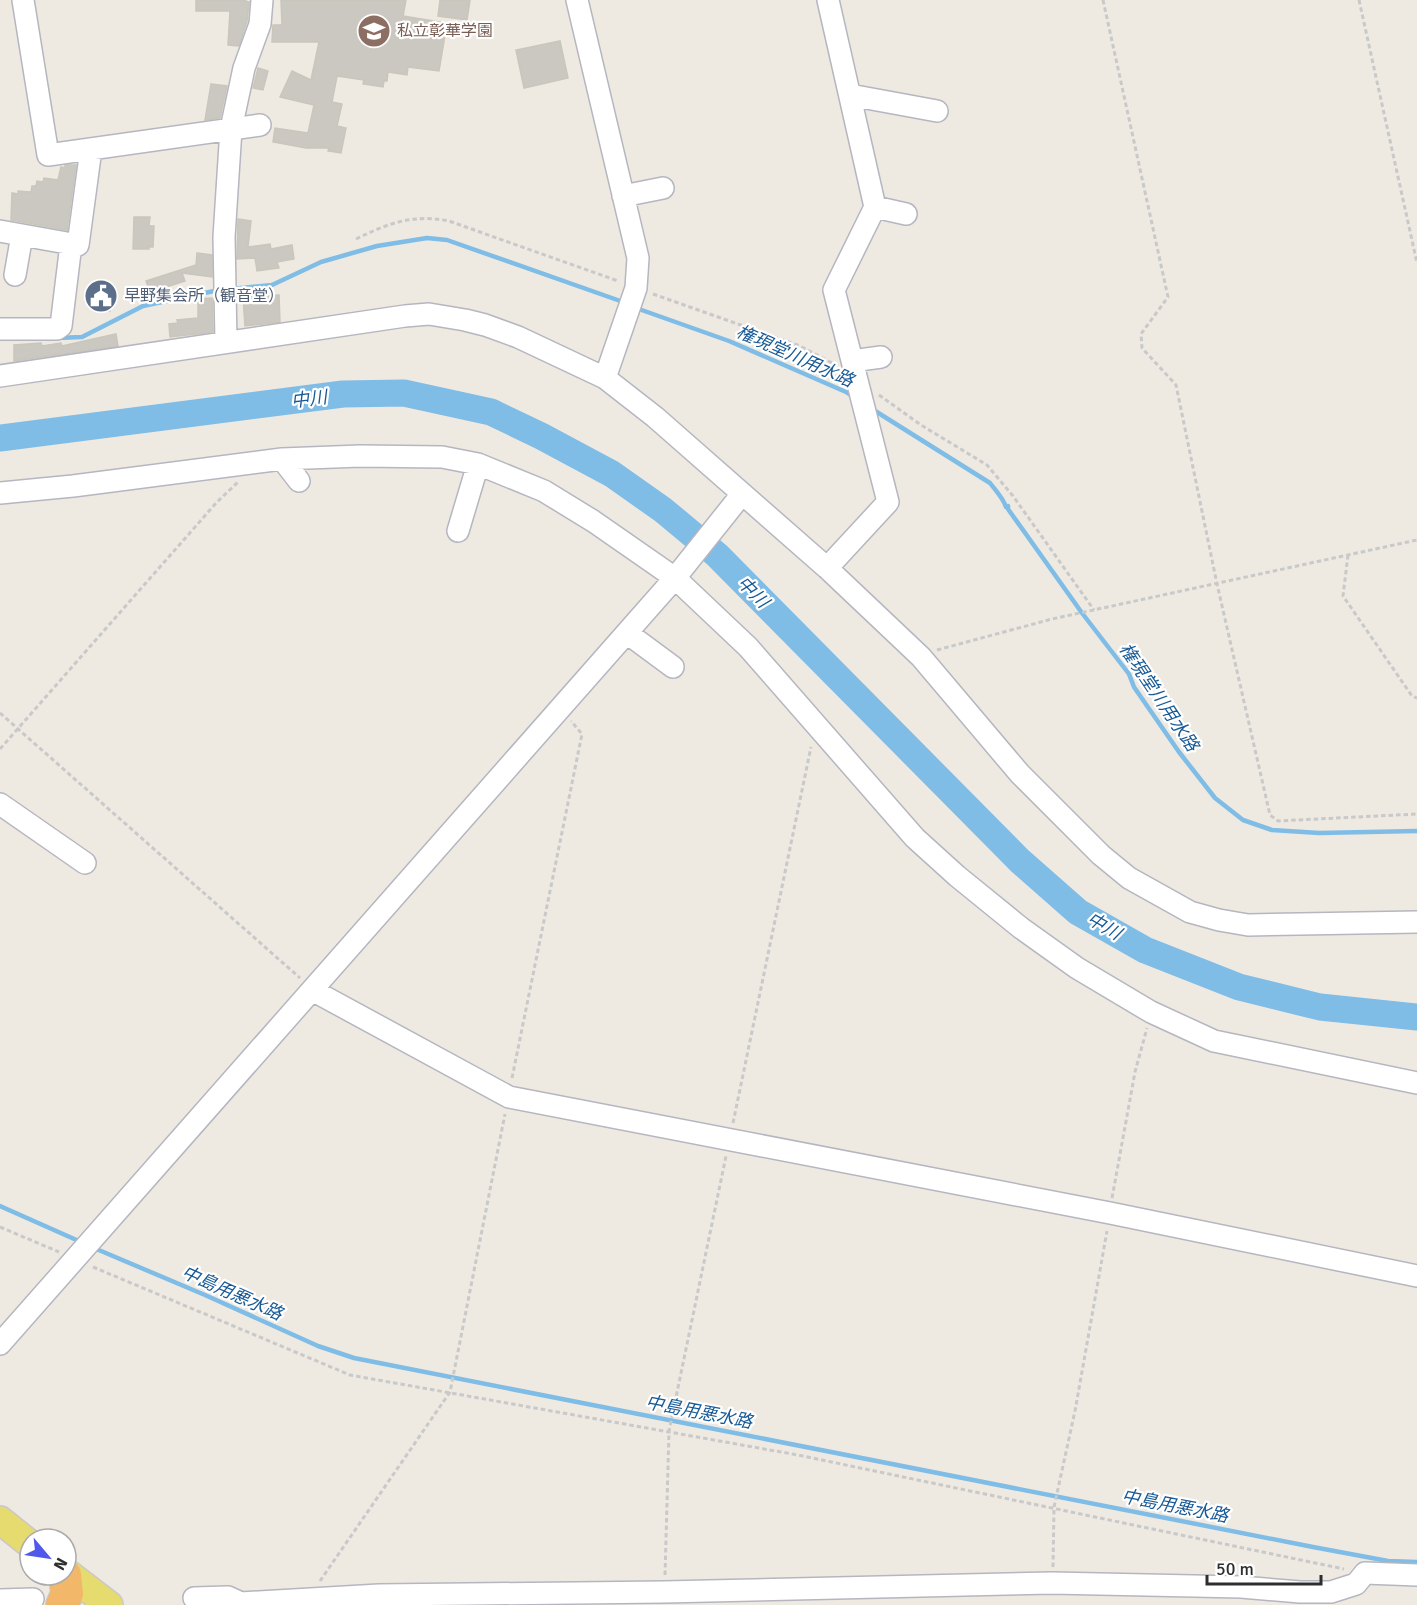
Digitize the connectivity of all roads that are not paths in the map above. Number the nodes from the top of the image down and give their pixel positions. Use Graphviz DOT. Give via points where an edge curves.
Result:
graph roads {
  1 [pos="23,0"];
  2 [pos="262,0"];
  3 [pos="828,0"];
  4 [pos="580,1"];
  5 [pos="850,95"];
  6 [pos="938,111"];
  7 [pos="260,125"];
  8 [pos="231,129"];
  9 [pos="91,149"];
  10 [pos="663,188"];
  11 [pos="623,196"];
  12 [pos="875,207"];
  13 [pos="906,214"];
  14 [pos="0,231"];
  15 [pos="22,235"];
  16 [pos="71,244"];
  17 [pos="15,275"];
  18 [pos="0,329"];
  19 [pos="226,342"];
  20 [pos="881,357"];
  21 [pos="854,370"];
  22 [pos="0,376"];
  23 [pos="604,378"];
  24 [pos="282,459"];
  25 [pos="478,464"];
  26 [pos="299,481"];
  27 [pos="0,493"];
  28 [pos="739,499"];
  29 [pos="458,531"];
  30 [pos="827,568"];
  31 [pos="679,573"];
  32 [pos="627,633"];
  33 [pos="673,667"];
  34 [pos="0,804"];
  35 [pos="85,863"];
  36 [pos="1417,922"];
  37 [pos="312,990"];
  38 [pos="1417,1083"];
  39 [pos="1417,1276"];
  40 [pos="0,1344"];
  41 [pos="0,1520"];
  42 [pos="18,1534"];
  43 [pos="1417,1575"];
  44 [pos="78,1582"];
  45 [pos="67,1587"];
  46 [pos="194,1598"];
  47 [pos="1301,1599"];
  48 [pos="0,1600"];
  49 [pos="47,1602"];
  50 [pos="267,1604"];
  51 [pos="110,1605"];
  1 -- 9 [label="street" via="48,155"];
  2 -- 8 [label="street" via="260,24 244,68"];
  3 -- 5 [label="street"];
  4 -- 11 [label="street"];
  5 -- 6 [label="street"];
  5 -- 12 [label="street"];
  7 -- 8 [label="street"];
  8 -- 9 [label="street"];
  8 -- 19 [label="street" via="224,237"];
  9 -- 16 [label="street" via="78,245"];
  10 -- 11 [label="street"];
  11 -- 23 [label="street" via="638,258 636,288 626,349"];
  12 -- 13 [label="street"];
  12 -- 21 [label="street" via="834,290"];
  14 -- 15 [label="street"];
  15 -- 16 [label="street"];
  15 -- 17 [label="street"];
  16 -- 18 [label="street" via="61,326"];
  19 -- 22 [label="street"];
  19 -- 23 [label="street" via="429,314 485,325 518,337"];
  20 -- 21 [label="street"];
  21 -- 30 [label="street" via="888,502"];
  23 -- 28 [label="street" via="655,417"];
  24 -- 25 [label="street" via="442,457"];
  24 -- 26 [label="street"];
  24 -- 27 [label="street"];
  25 -- 29 [label="street"];
  25 -- 31 [label="street" via="544,491"];
  28 -- 30 [label="street"];
  28 -- 31 [label="street"];
  30 -- 36 [label="street" via="921,657 1020,774 1129,878 1190,912 1248,925"];
  31 -- 32 [label="street"];
  31 -- 38 [label="street" via="915,838 1021,928 1077,968 1151,1011 1215,1041"];
  32 -- 33 [label="street"];
  32 -- 37 [label="street"];
  34 -- 35 [label="street"];
  37 -- 39 [label="street" via="508,1096"];
  37 -- 40 [label="street"];
  41 -- 42 [label="main road"];
  43 -- 47 [label="street" via="1365,1574 1356,1584"];
  44 -- 51 [label="main road"];
  45 -- 49 [label="highway" via="67,1594"];
  46 -- 50 [label="street" via="228,1597 241,1603"];
  47 -- 50 [label="street" via="1241,1587 1052,1583 308,1598"];
  48 -- 49 [label="street"];
}
